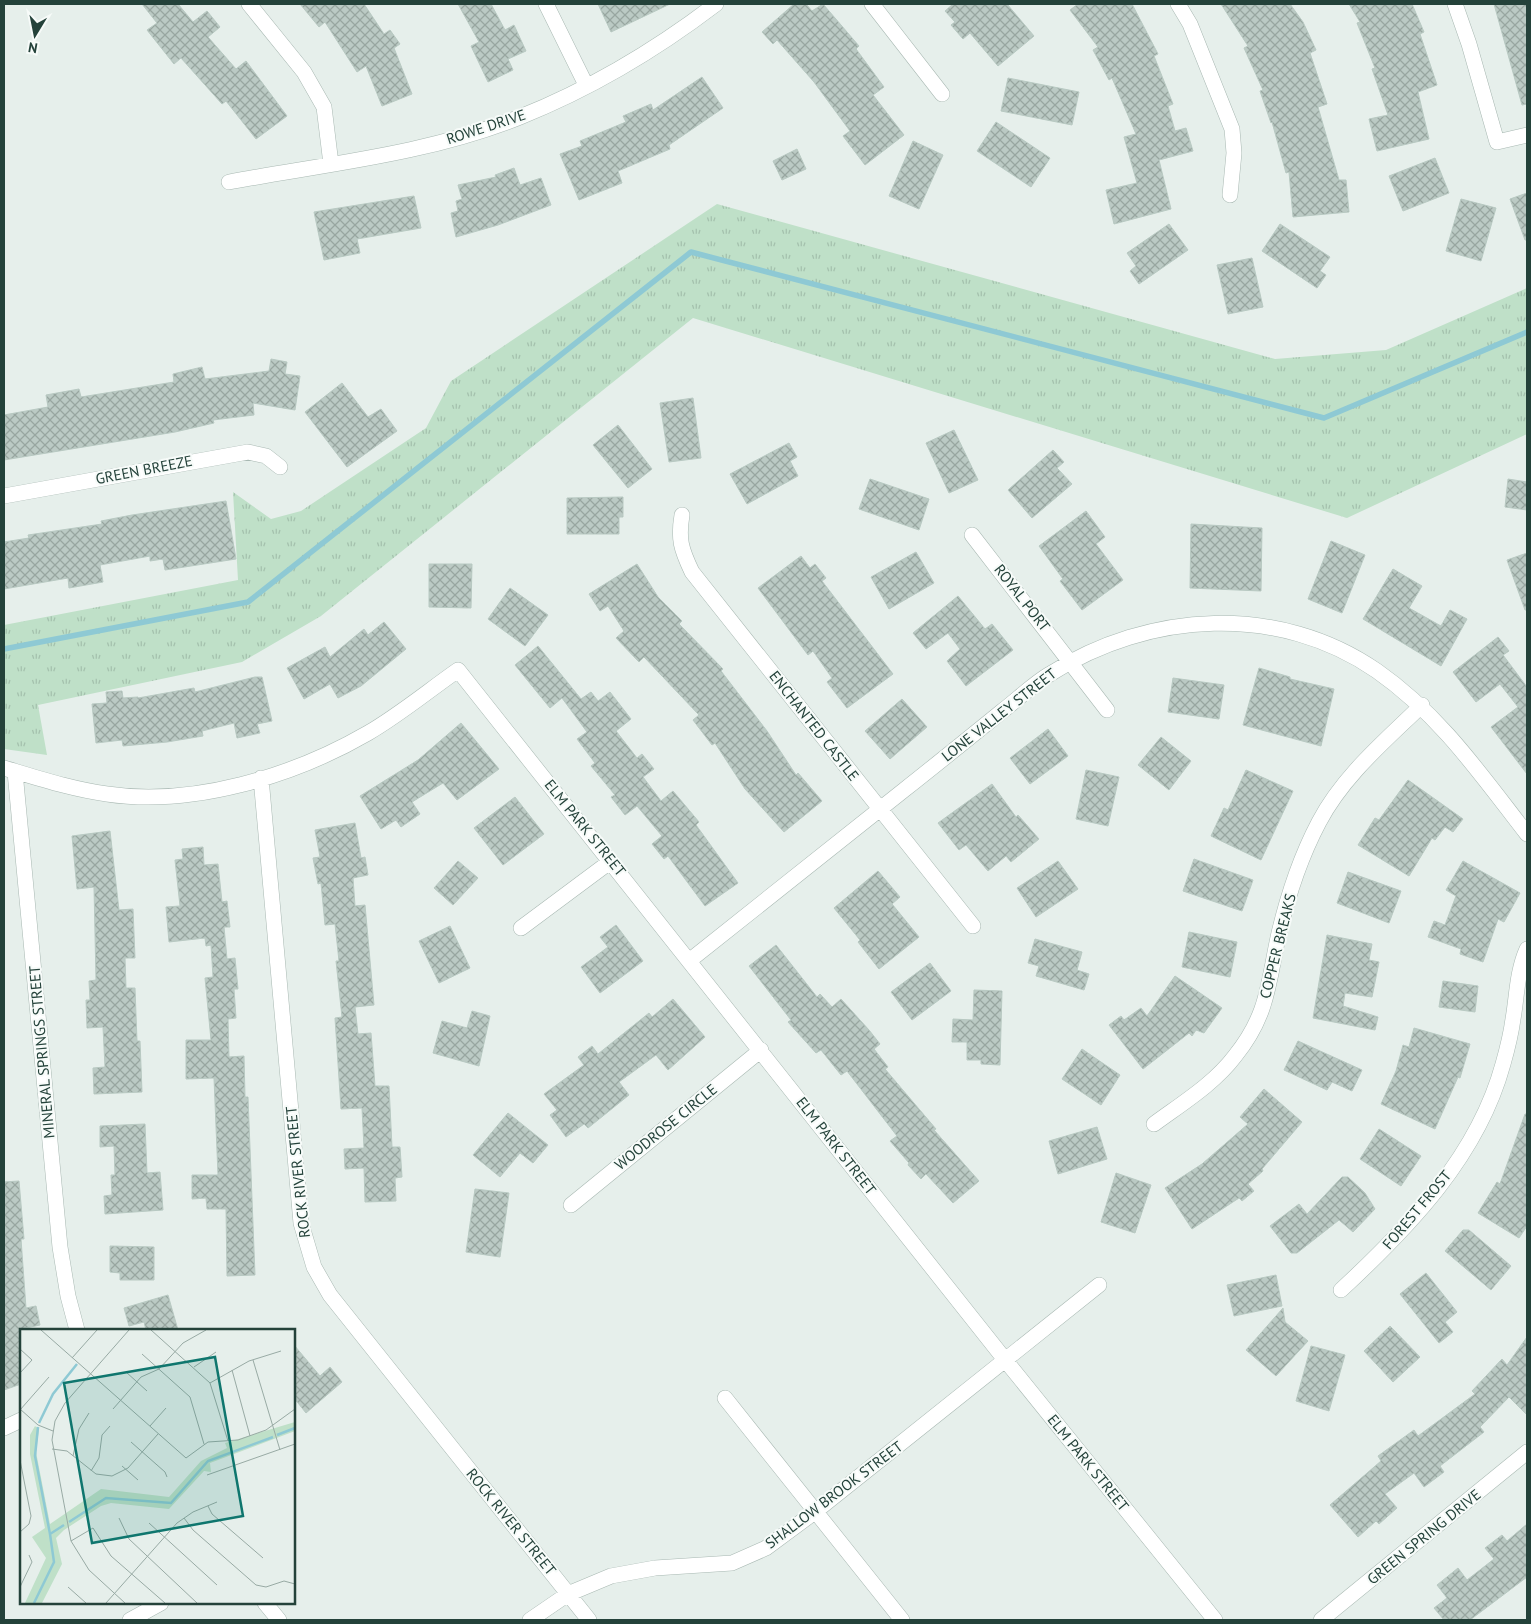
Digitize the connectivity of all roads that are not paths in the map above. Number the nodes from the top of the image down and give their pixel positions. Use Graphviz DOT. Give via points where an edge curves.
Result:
graph roads {
  1 [pos="249,4"];
  2 [pos="546,4"];
  3 [pos="716,4"];
  4 [pos="872,4"];
  5 [pos="1178,4"];
  6 [pos="1455,4"];
  7 [pos="586,85"];
  8 [pos="942,94"];
  9 [pos="1527,135"];
  10 [pos="331,164"];
  11 [pos="230,182"];
  12 [pos="1230,195"];
  13 [pos="280,467"];
  14 [pos="4,496"];
  15 [pos="682,515"];
  16 [pos="972,535"];
  17 [pos="1071,662"];
  18 [pos="1422,705"];
  19 [pos="1107,710"];
  20 [pos="10,770"];
  21 [pos="261,778"];
  22 [pos="880,810"];
  23 [pos="1527,834"];
  24 [pos="611,861"];
  25 [pos="973,926"];
  26 [pos="521,928"];
  27 [pos="1527,949"];
  28 [pos="689,961"];
  29 [pos="761,1050"];
  30 [pos="1154,1124"];
  31 [pos="571,1204"];
  32 [pos="1099,1285"];
  33 [pos="1341,1290"];
  34 [pos="77,1329"];
  35 [pos="1006,1361"];
  36 [pos="724,1398"];
  37 [pos="20,1420"];
  38 [pos="4,1428"];
  39 [pos="1527,1452"];
  40 [pos="816,1511"];
  41 [pos="568,1594"];
  42 [pos="159,1604"];
  43 [pos="266,1604"];
  44 [pos="130,1620"];
  45 [pos="279,1620"];
  46 [pos="530,1620"];
  47 [pos="589,1620"];
  48 [pos="902,1620"];
  49 [pos="1215,1620"];
  50 [pos="1321,1620"];
  1 -- 10 [label="street" via="304,72 324,108"];
  2 -- 7 [label="street"];
  3 -- 7 [label="street, ROWE DRIVE" via="631,62"];
  4 -- 8 [label="street"];
  5 -- 12 [label="street" via="1190,24 1232,129 1234,153"];
  6 -- 9 [label="street" via="1497,142"];
  7 -- 10 [label="street, ROWE DRIVE" via="527,114 480,130 404,151"];
  10 -- 11 [label="street, ROWE DRIVE"];
  13 -- 14 [label="street, GREEN BREEZE" via="266,456 241,453"];
  15 -- 22 [label="street, ENCHANTED CASTLE" via="681,548 692,572"];
  16 -- 17 [label="street, ROYAL PORT"];
  17 -- 18 [label="street, LONE VALLEY STREET" via="1127,637 1165,627 1222,622 1250,624 1296,633 1352,656"];
  17 -- 19 [label="street, ROYAL PORT"];
  17 -- 22 [label="street, LONE VALLEY STREET" via="1049,674"];
  18 -- 23 [label="street, LONE VALLEY STREET"];
  18 -- 30 [label="street, COPPER BREAKS" via="1369,756 1320,822 1288,898 1269,988 1256,1025 1246,1042 1199,1091"];
  20 -- 21 [label="street" via="68,787 147,797 217,790"];
  20 -- 34 [label="street, MINERAL SPRINGS STREET" via="60,1247"];
  21 -- 24 [label="street, ELM PARK STREET" via="320,757 368,732 458,670"];
  21 -- 41 [label="street, ROCK RIVER STREET" via="302,1223 314,1267 330,1295"];
  22 -- 25 [label="street, ENCHANTED CASTLE"];
  22 -- 28 [label="street, LONE VALLEY STREET"];
  24 -- 26 [label="street"];
  24 -- 28 [label="street, ELM PARK STREET"];
  27 -- 33 [label="street, FOREST FROST" via="1502,1066 1486,1111 1443,1184 1384,1250"];
  28 -- 29 [label="street, ELM PARK STREET"];
  29 -- 31 [label="street, WOODROSE CIRCLE"];
  29 -- 35 [label="street, ELM PARK STREET"];
  32 -- 35 [label="street, SHALLOW BROOK STREET"];
  35 -- 40 [label="street, SHALLOW BROOK STREET"];
  35 -- 49 [label="street, ELM PARK STREET"];
  36 -- 40 [label="street"];
  37 -- 38 [label="street"];
  39 -- 50 [label="street, GREEN SPRING DRIVE"];
  40 -- 41 [label="street, SHALLOW BROOK STREET" via="766,1548 732,1563 655,1568 611,1576"];
  40 -- 48 [label="street"];
  41 -- 46 [label="street, SHALLOW BROOK STREET"];
  41 -- 47 [label="street, ROCK RIVER STREET"];
  42 -- 44 [label="street"];
  43 -- 45 [label="street"];
}
